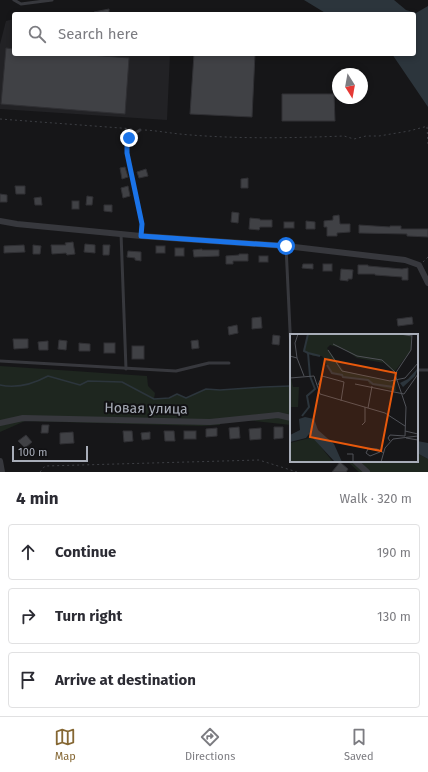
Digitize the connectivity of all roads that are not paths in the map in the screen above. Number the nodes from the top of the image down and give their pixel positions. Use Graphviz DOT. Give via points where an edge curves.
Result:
graph roads {
  1 [pos="14,0"];
  2 [pos="52,0"];
  3 [pos="140,130"];
  4 [pos="0,221"];
  5 [pos="121,233"];
  6 [pos="141,236"];
  7 [pos="286,246"];
  8 [pos="428,283"];
  9 [pos="290,334"];
  10 [pos="0,361"];
  11 [pos="229,363"];
  12 [pos="126,368"];
  13 [pos="290,418"];
  14 [pos="0,423"];
  15 [pos="0,460"];
  16 [pos="356,462"];
  17 [pos="2,472"];
  18 [pos="367,472"];
  1 -- 2 [label="lane" via="21,4"];
  3 -- 6 [label="lane" via="129,138 127,153 142,224"];
  4 -- 5 [label="street"];
  5 -- 6 [label="street"];
  5 -- 12 [label="lane"];
  6 -- 7 [label="street"];
  7 -- 8 [label="street" via="405,260 419,265"];
  7 -- 9 [label="lane"];
  10 -- 12 [label="lane"];
  11 -- 12 [label="lane" via="208,363 176,371"];
  13 -- 14 [label="street, Новая улица" via="278,416 210,422 23,418"];
  15 -- 17 [label="street"];
  16 -- 18 [label="street"];
}
